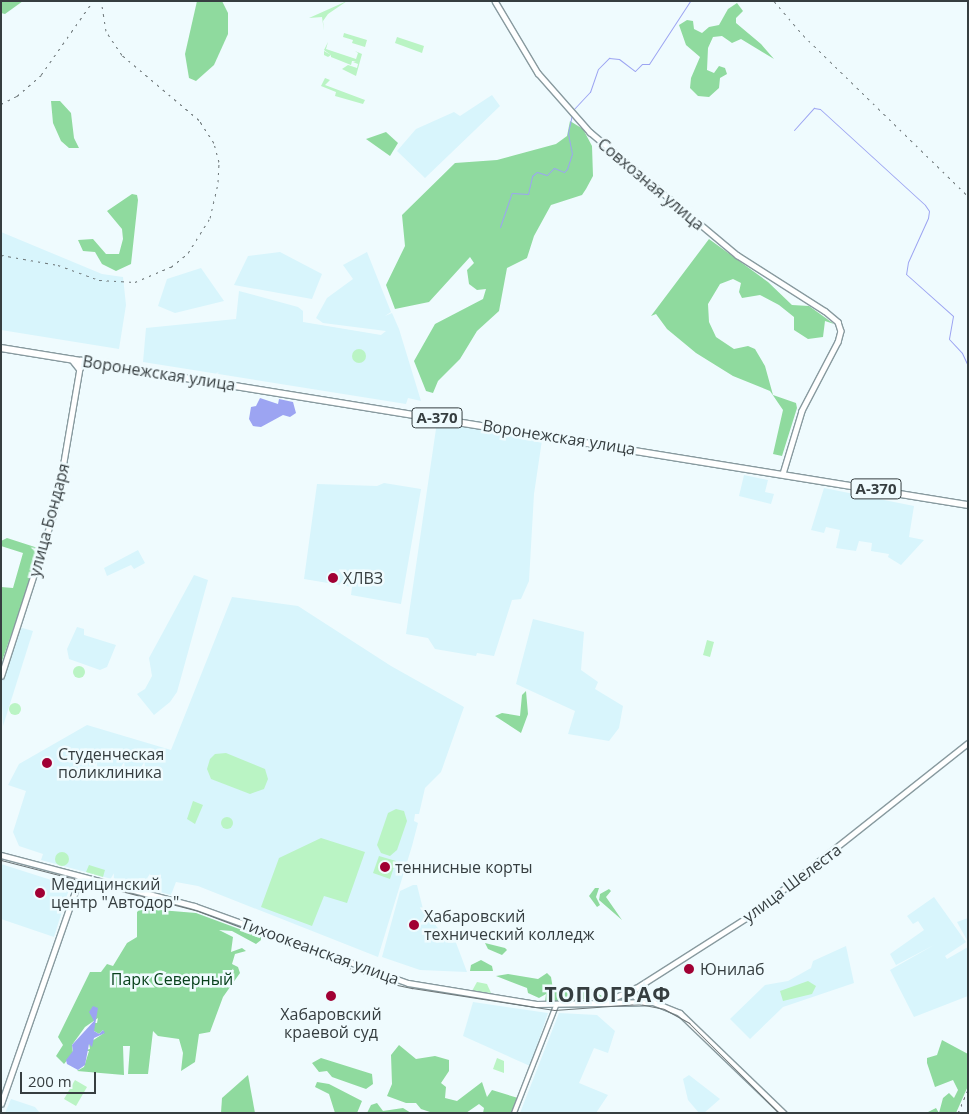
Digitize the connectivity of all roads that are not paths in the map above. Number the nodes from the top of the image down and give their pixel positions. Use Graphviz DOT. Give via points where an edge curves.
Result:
graph roads {
  1 [pos="496,1"];
  2 [pos="1,348"];
  3 [pos="71,359"];
  4 [pos="81,360"];
  5 [pos="91,362"];
  6 [pos="80,369"];
  7 [pos="783,474"];
  8 [pos="968,505"];
  9 [pos="1,676"];
  10 [pos="968,743"];
  11 [pos="1,855"];
  12 [pos="80,877"];
  13 [pos="636,988"];
  14 [pos="641,1001"];
  15 [pos="602,1003"];
  16 [pos="556,1006"];
  17 [pos="1,1104"];
  18 [pos="514,1113"];
  19 [pos="784,1113"];
  1 -- 7 [label="main road, Совхозная улица" via="527,57 576,117 724,245 838,322 841,331 802,410"];
  2 -- 3 [label="highway, Воронежская улица / А-370"];
  3 -- 4 [label="highway, Воронежская улица / А-370"];
  3 -- 6 [label="highway"];
  4 -- 5 [label="highway, Воронежская улица / А-370"];
  4 -- 6 [label="main road, улица Бондаря"];
  5 -- 6 [label="main road"];
  5 -- 7 [label="highway, Воронежская улица / А-370"];
  6 -- 9 [label="main road, улица Бондаря" via="56,506"];
  7 -- 8 [label="highway, Воронежская улица / А-370"];
  10 -- 13 [label="main road, улица Шелеста" via="752,914"];
  11 -- 12 [label="main road, Тихоокеанская улица"];
  12 -- 16 [label="main road, Тихоокеанская улица" via="194,906 395,980"];
  12 -- 17 [label="main road"];
  13 -- 14 [label="main road" via="634,997"];
  13 -- 15 [label="main road, улица Шелеста"];
  14 -- 15 [label="main road, Тихоокеанская улица"];
  14 -- 19 [label="main road, Тихоокеанская улица" via="669,1007 691,1020"];
  15 -- 16 [label="main road, Тихоокеанская улица"];
  16 -- 18 [label="street"];
}
